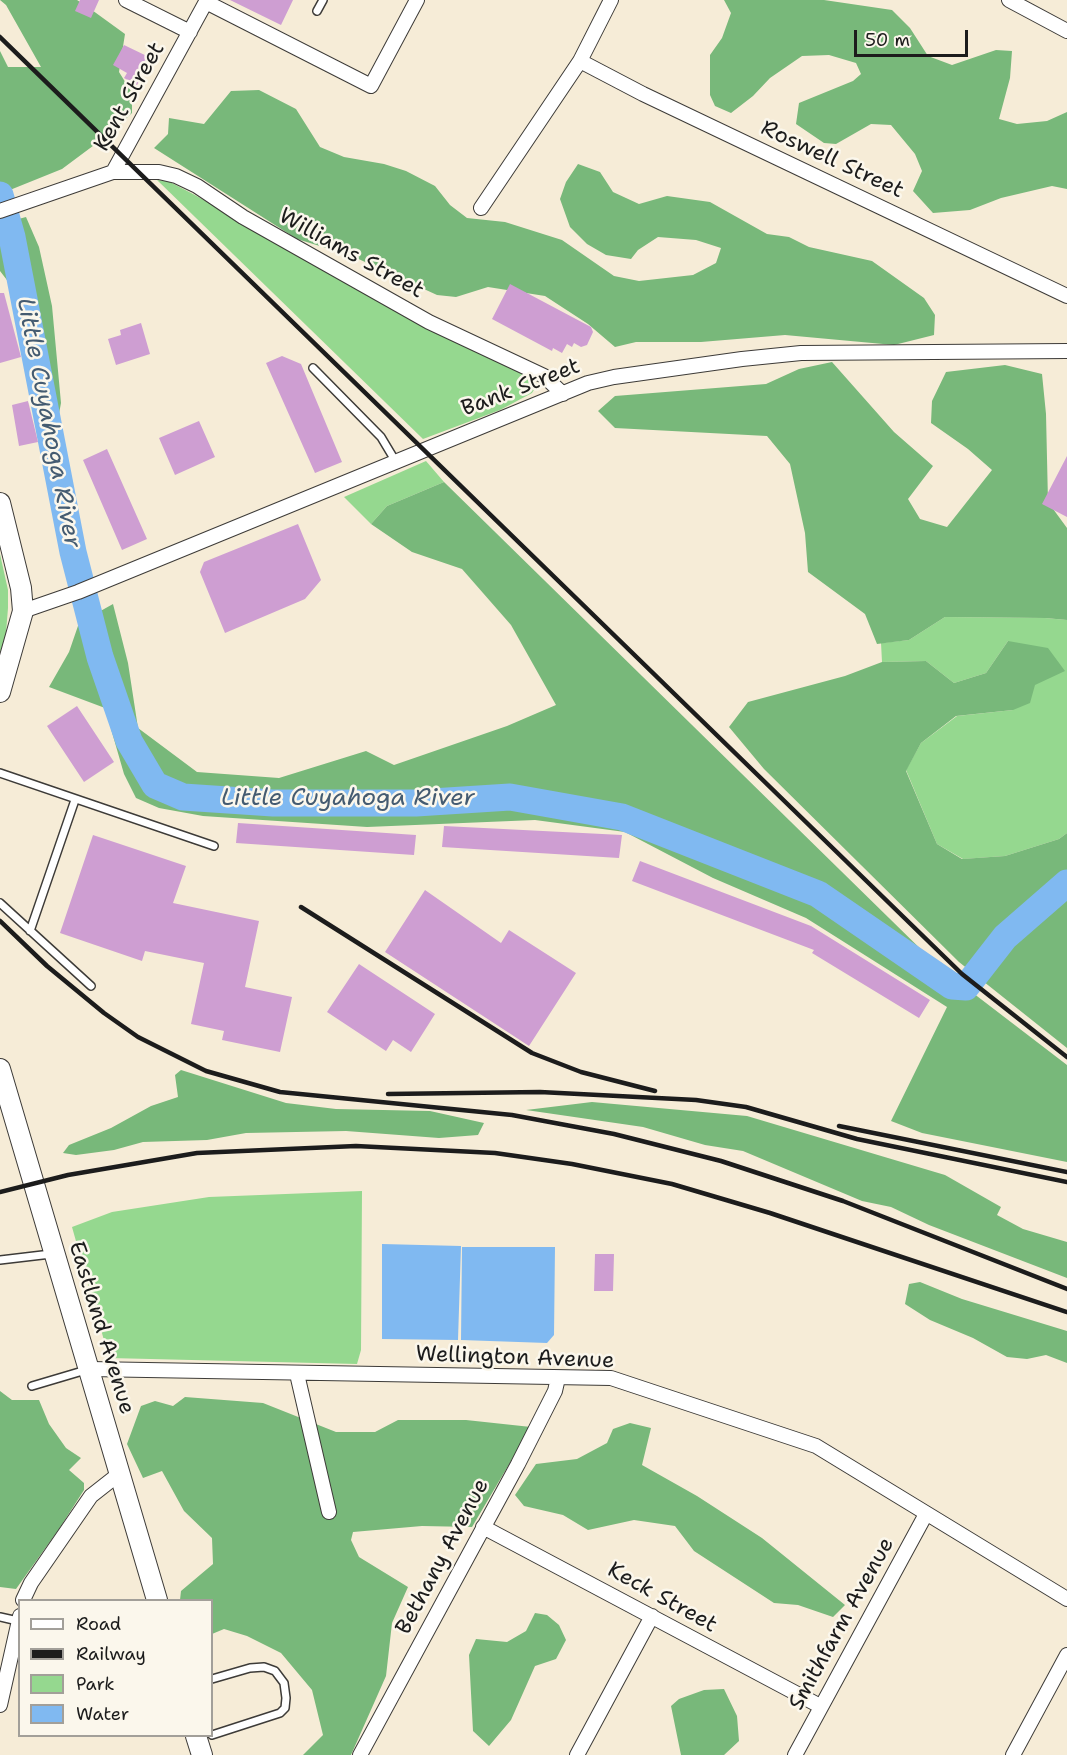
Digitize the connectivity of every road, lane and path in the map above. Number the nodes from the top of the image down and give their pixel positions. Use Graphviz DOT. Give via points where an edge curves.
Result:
graph roads {
  1 [pos="126,0"];
  2 [pos="323,0"];
  3 [pos="417,0"];
  4 [pos="611,0"];
  5 [pos="1009,0"];
  6 [pos="207,1"];
  7 [pos="317,11"];
  8 [pos="1067,31"];
  9 [pos="190,32"];
  10 [pos="580,61"];
  11 [pos="113,172"];
  12 [pos="481,207"];
  13 [pos="0,210"];
  14 [pos="1067,296"];
  15 [pos="1067,351"];
  16 [pos="313,368"];
  17 [pos="563,394"];
  18 [pos="396,462"];
  19 [pos="0,503"];
  20 [pos="23,610"];
  21 [pos="0,692"];
  22 [pos="0,773"];
  23 [pos="75,800"];
  24 [pos="214,846"];
  25 [pos="0,903"];
  26 [pos="30,931"];
  27 [pos="91,986"];
  28 [pos="0,1069"];
  29 [pos="54,1254"];
  30 [pos="0,1260"];
  31 [pos="89,1369"];
  32 [pos="297,1374"];
  33 [pos="558,1378"];
  34 [pos="32,1386"];
  35 [pos="119,1474"];
  36 [pos="329,1512"];
  37 [pos="926,1514"];
  38 [pos="483,1527"];
  39 [pos="23,1599"];
  40 [pos="157,1599"];
  41 [pos="1067,1599"];
  42 [pos="652,1616"];
  43 [pos="0,1617"];
  44 [pos="18,1619"];
  45 [pos="18,1624"];
  46 [pos="1067,1655"];
  47 [pos="213,1679"];
  48 [pos="0,1706"];
  49 [pos="820,1706"];
  50 [pos="213,1736"];
  51 [pos="360,1755"];
  52 [pos="577,1755"];
  53 [pos="795,1755"];
  54 [pos="1013,1755"];
  1 -- 9 [label="street"];
  2 -- 7 [label="lane"];
  3 -- 6 [label="street" via="371,86"];
  4 -- 10 [label="street"];
  5 -- 8 [label="street"];
  6 -- 9 [label="street, Kent Street"];
  9 -- 11 [label="street, Kent Street"];
  10 -- 12 [label="street"];
  10 -- 14 [label="street, Roswell Street"];
  11 -- 13 [label="street, Kent Street"];
  11 -- 17 [label="street, Williams Street" via="154,171 197,186 243,218 429,322 544,376"];
  15 -- 17 [label="street, Bank Street" via="773,355 614,377"];
  16 -- 18 [label="lane" via="381,437"];
  17 -- 18 [label="street, Bank Street"];
  18 -- 20 [label="street, Bank Street"];
  19 -- 20 [label="street"];
  20 -- 21 [label="street"];
  22 -- 23 [label="lane"];
  23 -- 24 [label="lane"];
  23 -- 26 [label="lane"];
  25 -- 26 [label="lane"];
  26 -- 27 [label="lane"];
  28 -- 29 [label="street, Eastland Avenue"];
  29 -- 30 [label="lane"];
  29 -- 31 [label="street, Eastland Avenue"];
  31 -- 32 [label="street, Wellington Avenue"];
  31 -- 34 [label="lane"];
  31 -- 35 [label="street, Eastland Avenue"];
  32 -- 33 [label="street, Wellington Avenue"];
  32 -- 36 [label="street"];
  33 -- 37 [label="street, Wellington Avenue" via="611,1378 805,1441"];
  33 -- 38 [label="street, Bethany Avenue" via="555,1391"];
  35 -- 39 [label="street" via="91,1496"];
  35 -- 40 [label="street, Eastland Avenue"];
  37 -- 41 [label="street, Wellington Avenue"];
  37 -- 49 [label="street, Smithfarm Avenue"];
  38 -- 42 [label="street, Keck Street"];
  38 -- 51 [label="street, Bethany Avenue"];
  42 -- 49 [label="street, Keck Street"];
  42 -- 52 [label="street"];
  43 -- 44 [label="lane"];
  45 -- 48 [label="street"];
  46 -- 54 [label="street"];
  47 -- 50 [label="lane" via="264,1667 275,1671 284,1683 286,1698 280,1713"];
  49 -- 53 [label="street, Smithfarm Avenue"];
}
